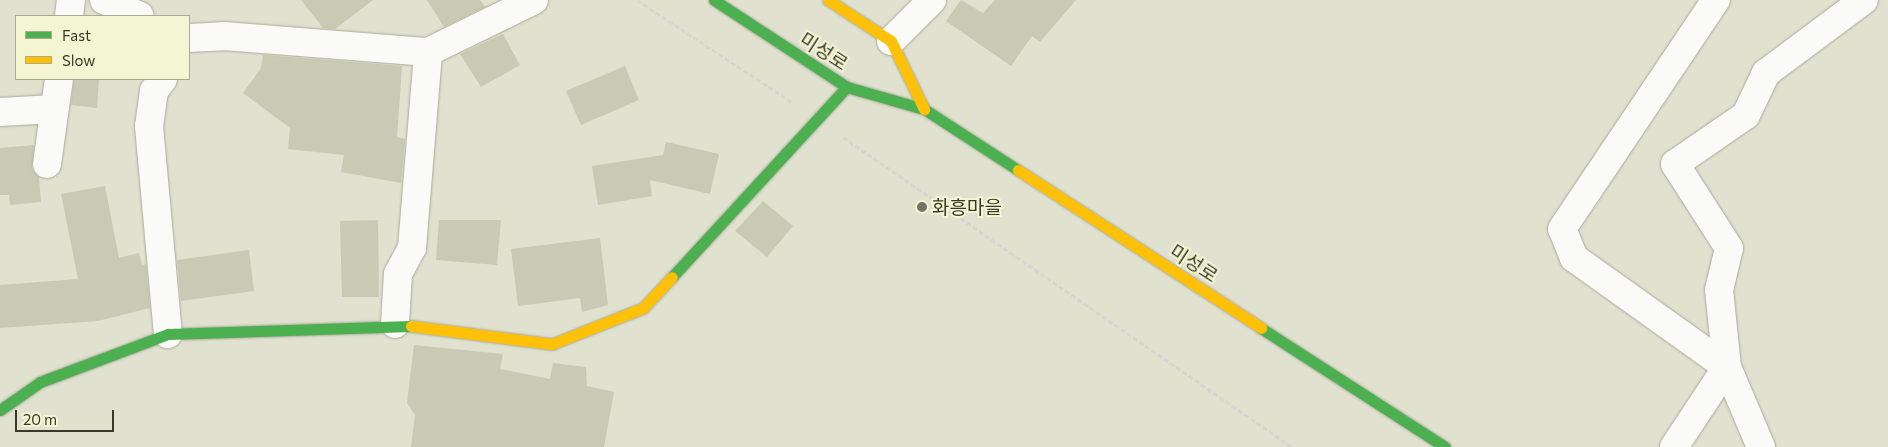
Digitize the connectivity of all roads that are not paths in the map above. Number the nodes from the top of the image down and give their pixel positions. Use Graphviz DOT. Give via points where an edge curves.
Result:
graph roads {
  1 [pos="72,0"];
  2 [pos="104,0"];
  3 [pos="534,0"];
  4 [pos="714,0"];
  5 [pos="828,0"];
  6 [pos="932,0"];
  7 [pos="1716,0"];
  8 [pos="1864,0"];
  9 [pos="69,15"];
  10 [pos="138,15"];
  11 [pos="190,40"];
  12 [pos="891,41"];
  13 [pos="428,52"];
  14 [pos="59,80"];
  15 [pos="162,80"];
  16 [pos="847,87"];
  17 [pos="54,109"];
  18 [pos="924,109"];
  19 [pos="0,112"];
  20 [pos="48,164"];
  21 [pos="395,324"];
  22 [pos="168,334"];
  23 [pos="1727,367"];
  24 [pos="0,410"];
  25 [pos="1445,447"];
  26 [pos="1674,447"];
  27 [pos="1761,447"];
  1 -- 9 [label="street"];
  2 -- 10 [label="street"];
  3 -- 13 [label="street"];
  4 -- 16 [label="street, 미성로"];
  5 -- 12 [label="street"];
  6 -- 12 [label="street"];
  7 -- 23 [label="street" via="1562,229 1574,258"];
  8 -- 23 [label="street" via="1766,73 1746,115 1675,164 1729,248 1719,290"];
  11 -- 13 [label="street" via="224,36"];
  12 -- 18 [label="street"];
  13 -- 21 [label="street" via="412,248 398,274"];
  14 -- 17 [label="street"];
  15 -- 22 [label="street" via="154,91 149,126"];
  16 -- 18 [label="street, 미성로"];
  16 -- 21 [label="street" via="815,118 644,308 552,344"];
  17 -- 19 [label="street"];
  17 -- 20 [label="street"];
  18 -- 25 [label="street, 미성로"];
  21 -- 22 [label="street"];
  22 -- 24 [label="street" via="40,382"];
  23 -- 26 [label="street"];
  23 -- 27 [label="street"];
}
